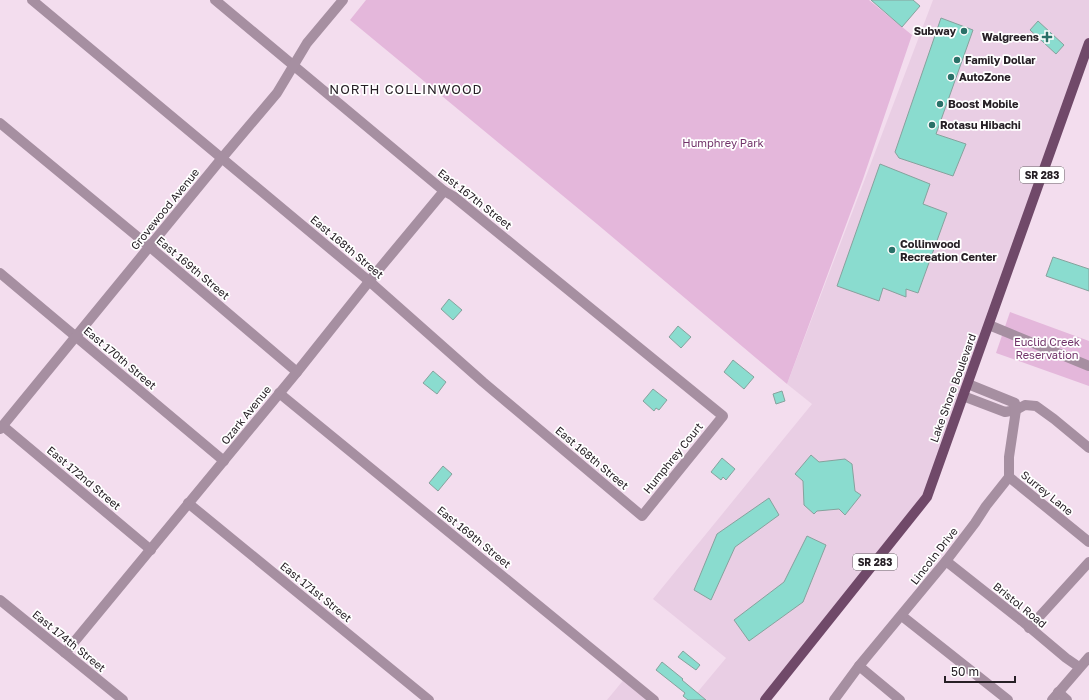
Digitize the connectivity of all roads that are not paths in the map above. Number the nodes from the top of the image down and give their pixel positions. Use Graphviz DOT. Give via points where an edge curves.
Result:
graph roads {
  1 [pos="32,0"];
  2 [pos="215,0"];
  3 [pos="343,0"];
  4 [pos="1089,42"];
  5 [pos="293,66"];
  6 [pos="0,123"];
  7 [pos="222,158"];
  8 [pos="444,191"];
  9 [pos="150,247"];
  10 [pos="0,273"];
  11 [pos="369,281"];
  12 [pos="989,325"];
  13 [pos="76,337"];
  14 [pos="1089,366"];
  15 [pos="297,372"];
  16 [pos="968,384"];
  17 [pos="279,393"];
  18 [pos="963,396"];
  19 [pos="1016,410"];
  20 [pos="723,416"];
  21 [pos="3,422"];
  22 [pos="1089,448"];
  23 [pos="224,461"];
  24 [pos="1009,477"];
  25 [pos="188,503"];
  26 [pos="642,516"];
  27 [pos="1089,542"];
  28 [pos="151,550"];
  29 [pos="946,561"];
  30 [pos="1089,562"];
  31 [pos="0,600"];
  32 [pos="902,616"];
  33 [pos="1029,628"];
  34 [pos="65,653"];
  35 [pos="1089,656"];
  36 [pos="859,666"];
  37 [pos="1079,667"];
  38 [pos="1055,696"];
  39 [pos="123,700"];
  40 [pos="429,700"];
  41 [pos="654,700"];
  42 [pos="764,700"];
  43 [pos="834,700"];
  44 [pos="900,700"];
  45 [pos="1008,700"];
  46 [pos="1067,700"];
  1 -- 7 [label="street, East 168th Street"];
  2 -- 5 [label="street, East 167th Street"];
  3 -- 5 [label="street, Grovewood Avenue" via="307,44"];
  4 -- 12 [label="main road, Lake Shore Boulevard / SR 283"];
  5 -- 7 [label="street, Grovewood Avenue" via="277,93"];
  5 -- 8 [label="street, East 167th Street"];
  6 -- 9 [label="street, East 169th Street"];
  7 -- 9 [label="street, Grovewood Avenue"];
  7 -- 11 [label="street, East 168th Street"];
  8 -- 11 [label="street, Ozark Avenue"];
  8 -- 20 [label="street, East 167th Street"];
  9 -- 13 [label="street, Grovewood Avenue"];
  9 -- 15 [label="street, East 169th Street"];
  10 -- 13 [label="street, East 170th Street"];
  11 -- 15 [label="street, Ozark Avenue"];
  11 -- 26 [label="street, East 168th Street" via="483,382"];
  12 -- 14 [label="street"];
  12 -- 16 [label="main road, Lake Shore Boulevard / SR 283"];
  13 -- 21 [label="street, Grovewood Avenue"];
  13 -- 23 [label="street, East 170th Street"];
  15 -- 17 [label="street, Ozark Avenue"];
  16 -- 18 [label="main road, Lake Shore Boulevard / SR 283"];
  16 -- 19 [label="street" via="1015,403"];
  17 -- 23 [label="street, Ozark Avenue"];
  17 -- 41 [label="street, East 169th Street"];
  18 -- 19 [label="street" via="1004,412"];
  18 -- 42 [label="main road, Lake Shore Boulevard / SR 283" via="927,497"];
  19 -- 22 [label="street" via="1025,405 1036,406"];
  19 -- 24 [label="street" via="1009,457"];
  20 -- 26 [label="street, Humphrey Court"];
  21 -- 28 [label="street, East 172nd Street"];
  23 -- 25 [label="street, Ozark Avenue"];
  24 -- 27 [label="street, Surrey Lane"];
  24 -- 29 [label="street, Lincoln Drive"];
  25 -- 28 [label="street, Ozark Avenue"];
  25 -- 40 [label="street, East 171st Street"];
  28 -- 34 [label="street, Ozark Avenue"];
  29 -- 32 [label="street, Lincoln Drive"];
  29 -- 33 [label="street, Bristol Road"];
  30 -- 33 [label="street"];
  31 -- 34 [label="street, East 174th Street"];
  32 -- 36 [label="street, Lincoln Drive"];
  32 -- 45 [label="street"];
  33 -- 37 [label="street, Bristol Road"];
  34 -- 39 [label="street, East 174th Street"];
  35 -- 37 [label="street"];
  36 -- 43 [label="street, Lincoln Drive"];
  36 -- 44 [label="street"];
  37 -- 38 [label="street"];
  38 -- 46 [label="street"];
}
